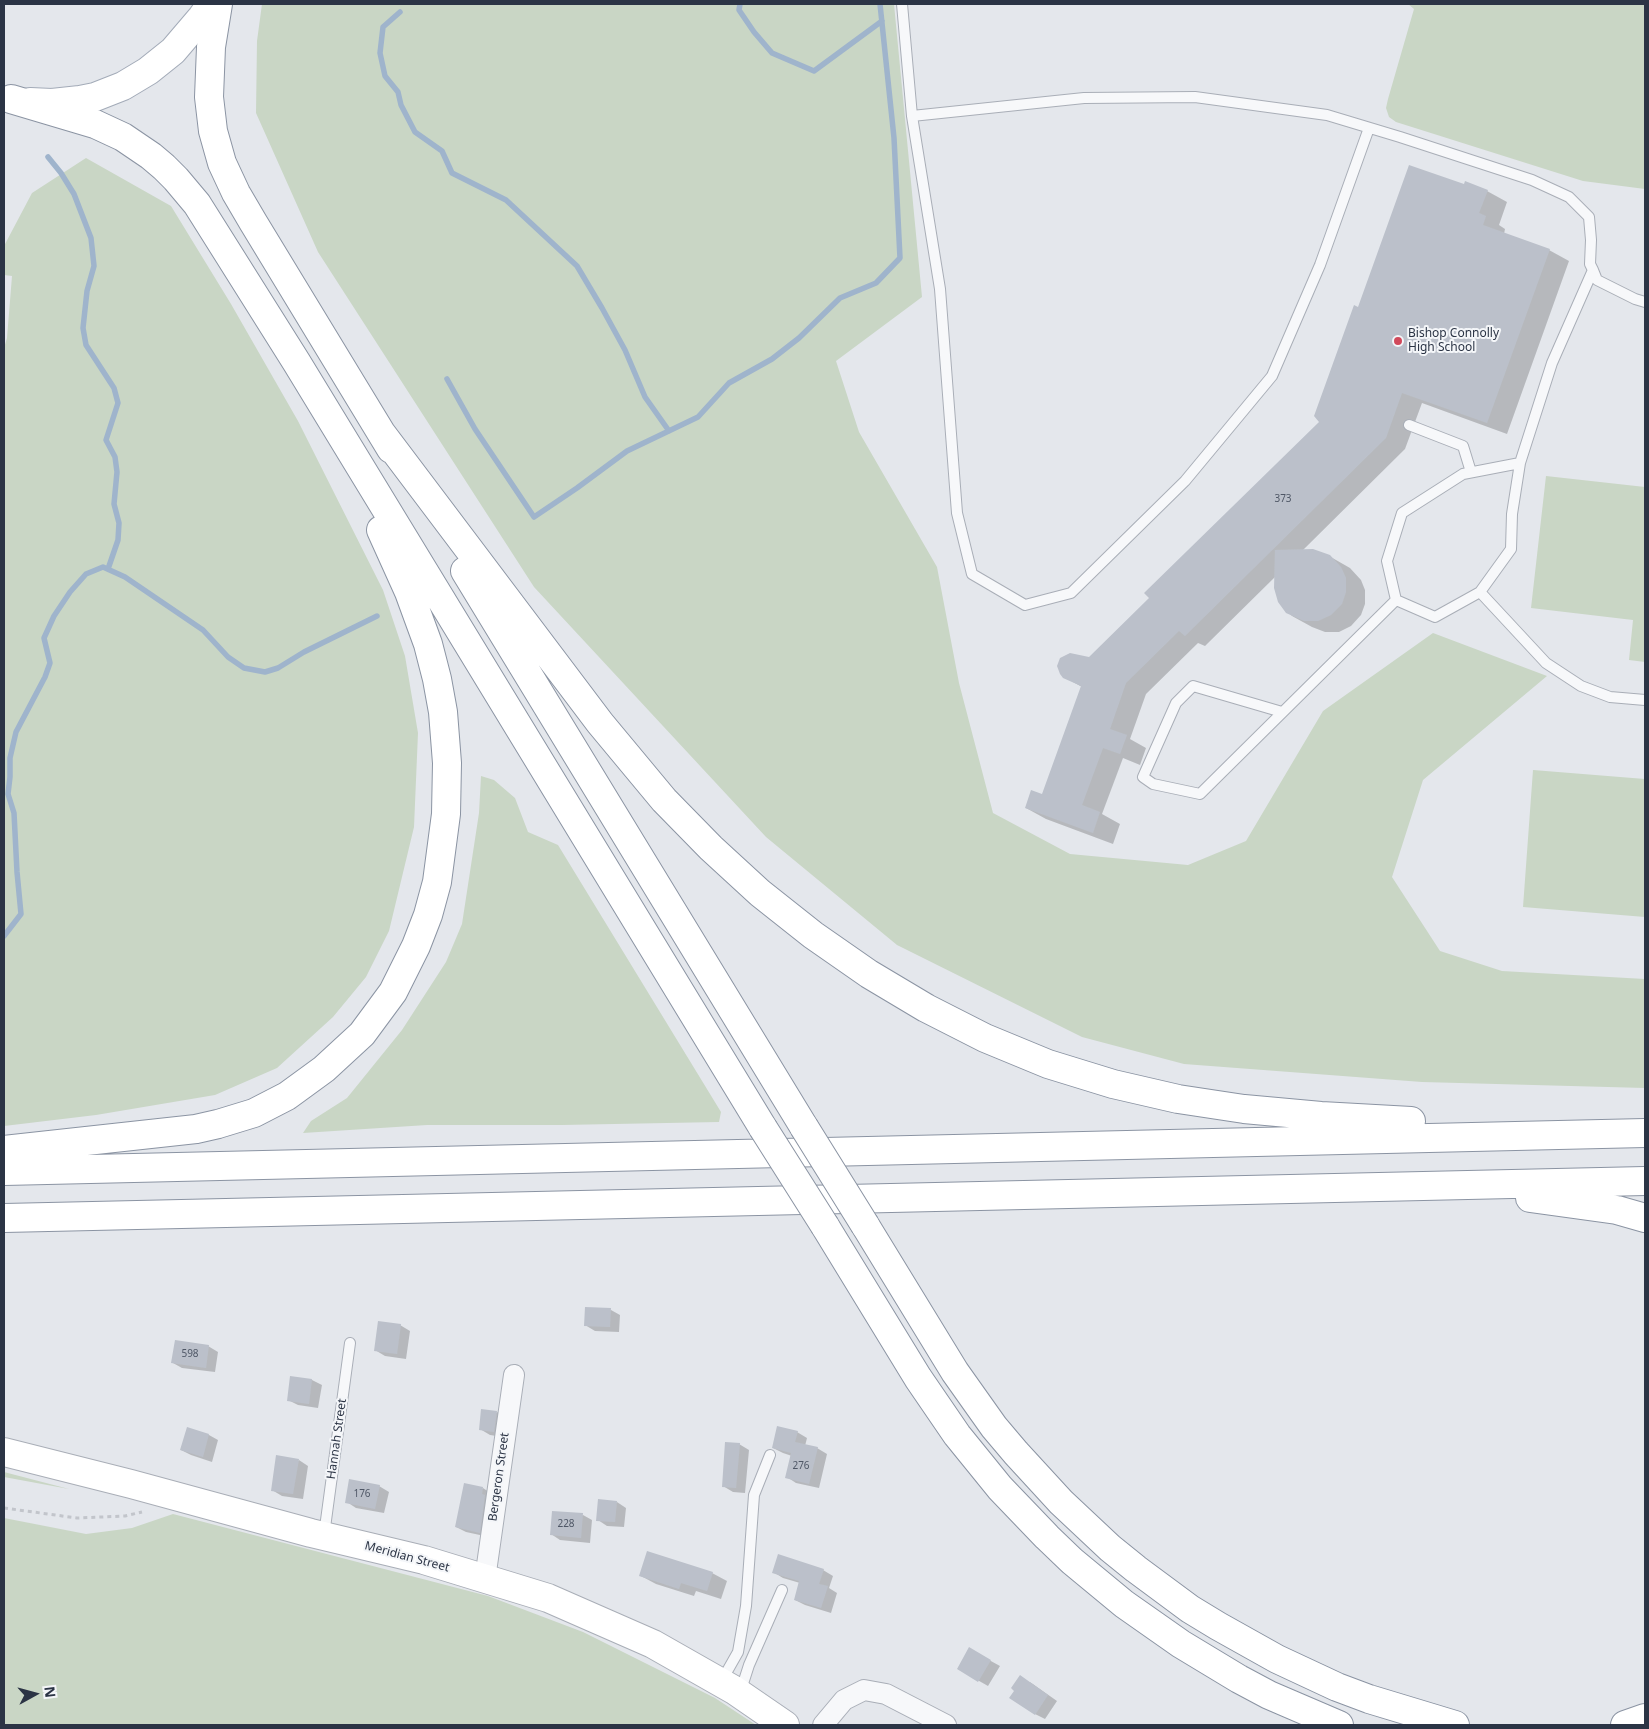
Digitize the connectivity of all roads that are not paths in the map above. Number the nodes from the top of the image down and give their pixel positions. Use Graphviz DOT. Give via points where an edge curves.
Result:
graph roads {
  1 [pos="211,4"];
  2 [pos="218,4"];
  3 [pos="902,4"];
  4 [pos="7,98"];
  5 [pos="912,116"];
  6 [pos="1369,128"];
  7 [pos="1593,270"];
  8 [pos="1645,302"];
  9 [pos="297,363"];
  10 [pos="1409,425"];
  11 [pos="382,434"];
  12 [pos="1520,463"];
  13 [pos="1471,472"];
  14 [pos="1480,592"];
  15 [pos="1396,600"];
  16 [pos="1645,700"];
  17 [pos="1282,712"];
  18 [pos="1645,1133"];
  19 [pos="4,1150"];
  20 [pos="4,1171"];
  21 [pos="1645,1181"];
  22 [pos="1337,1188"];
  23 [pos="4,1218"];
  24 [pos="1645,1218"];
  25 [pos="350,1342"];
  26 [pos="514,1375"];
  27 [pos="4,1452"];
  28 [pos="770,1456"];
  29 [pos="324,1536"];
  30 [pos="484,1578"];
  31 [pos="782,1590"];
  32 [pos="730,1688"];
  33 [pos="1645,1718"];
  34 [pos="785,1725"];
  35 [pos="823,1725"];
  36 [pos="946,1725"];
  37 [pos="1339,1725"];
  38 [pos="1455,1725"];
  39 [pos="1626,1725"];
  1 -- 4 [label="main road" via="173,50 123,86 80,100 38,103"];
  2 -- 11 [label="main road" via="208,97 222,163 253,222"];
  3 -- 5 [label="lane"];
  4 -- 9 [label="main road" via="110,130 164,167 188,191 206,217"];
  5 -- 6 [label="lane" via="1084,98 1195,97 1327,116"];
  5 -- 6 [label="lane" via="940,289 957,513 972,574 1025,605 1071,593 1185,482 1272,376 1320,265"];
  6 -- 7 [label="lane" via="1532,180 1569,197 1590,217 1590,264"];
  7 -- 8 [label="lane" via="1598,280"];
  7 -- 12 [label="lane" via="1552,363"];
  9 -- 19 [label="main road" via="395,561 420,620 437,679 448,781 436,882 423,930 401,978 362,1034 324,1070 276,1102 242,1117 196,1129"];
  9 -- 37 [label="main road, bridge" via="763,1128 918,1378 957,1435 1000,1488 1047,1537 1124,1604 1232,1675"];
  10 -- 13 [label="lane" via="1462,446"];
  11 -- 18 [label="main road" via="600,723 664,800 736,872 786,915 855,964 926,1008 985,1038 1048,1064 1178,1099 1354,1119"];
  11 -- 38 [label="main road, bridge" via="804,1127 955,1372 994,1427 1061,1502 1110,1548 1190,1609 1277,1659 1337,1687"];
  12 -- 13 [label="lane"];
  12 -- 14 [label="lane" via="1512,514 1511,549"];
  13 -- 15 [label="lane" via="1402,513 1387,561"];
  14 -- 15 [label="lane" via="1435,617"];
  14 -- 16 [label="lane" via="1546,662 1580,686 1610,697"];
  15 -- 17 [label="lane"];
  17 -- 17 [label="lane" via="1200,794 1153,784 1143,777 1176,703 1193,686"];
  18 -- 20 [label="main road"];
  21 -- 22 [label="main road"];
  22 -- 23 [label="main road"];
  22 -- 24 [label="main road" via="1536,1198 1617,1210"];
  25 -- 29 [label="lane, Hannah Street"];
  26 -- 30 [label="street, Bergeron Street"];
  27 -- 29 [label="main road, Meridian Street"];
  28 -- 32 [label="lane" via="754,1495 746,1606"];
  29 -- 30 [label="main road, Meridian Street"];
  30 -- 32 [label="main road, Meridian Street" via="548,1598 653,1644"];
  31 -- 32 [label="lane" via="749,1665"];
  32 -- 34 [label="main road, Meridian Street"];
  33 -- 39 [label="main road"];
  35 -- 36 [label="street" via="844,1700 864,1690 886,1694"];
}
